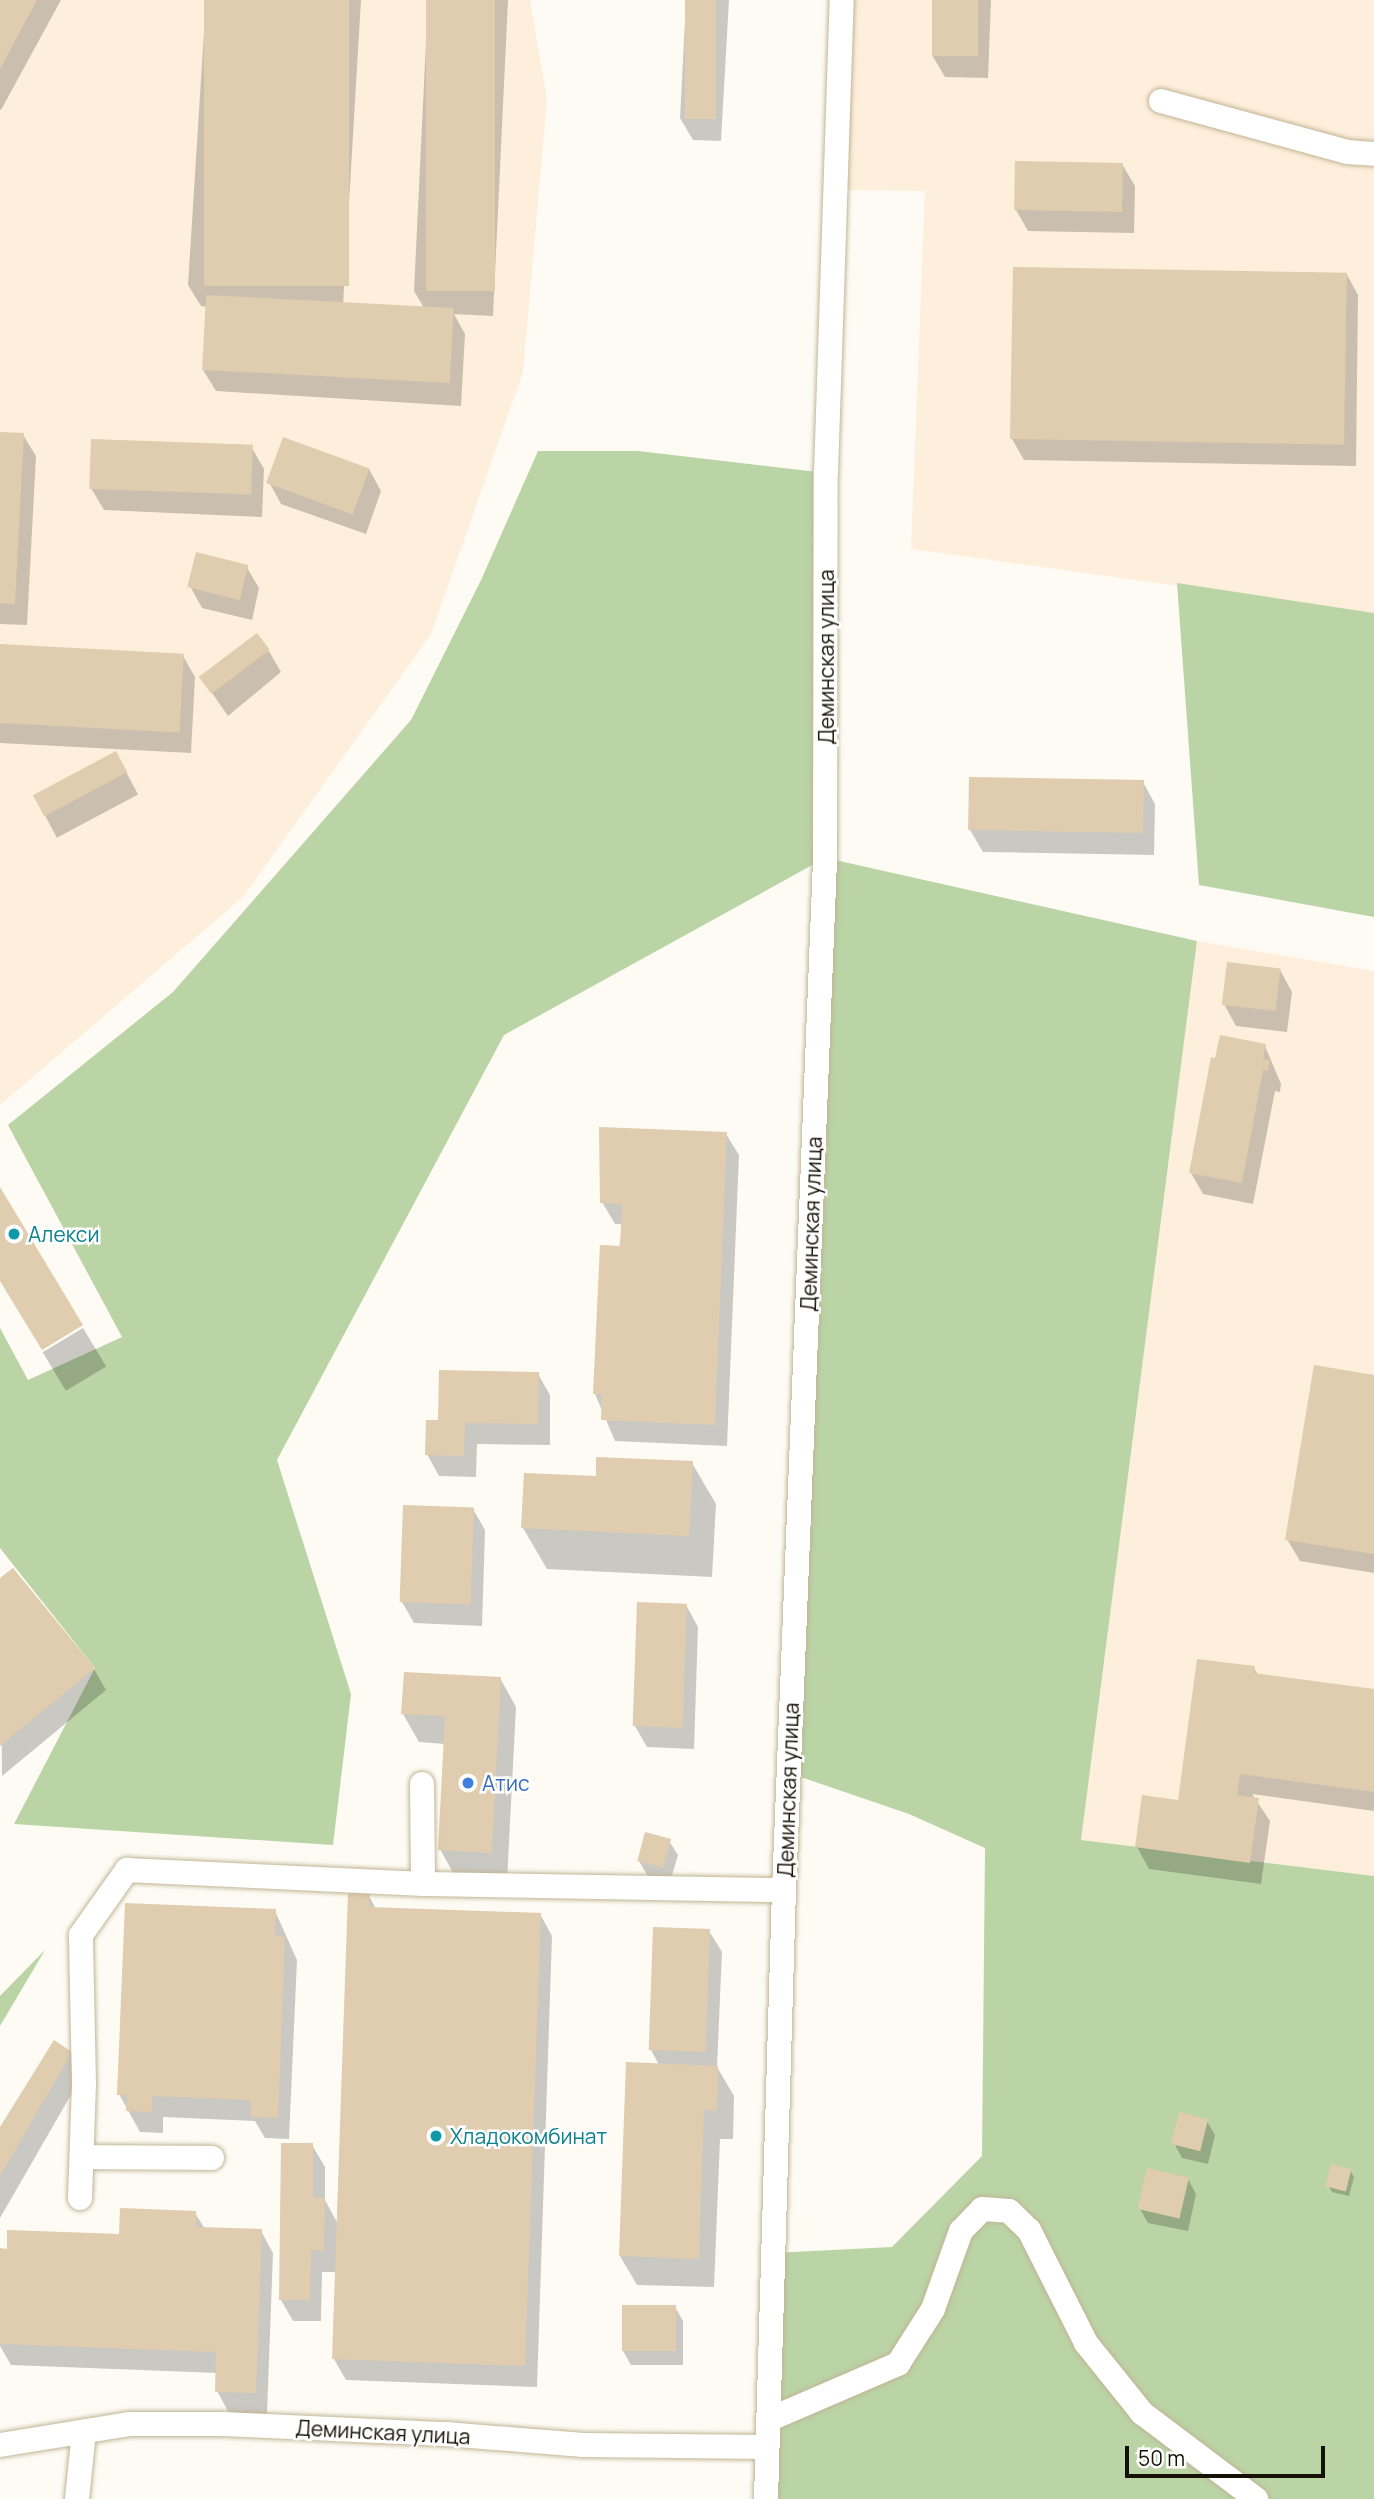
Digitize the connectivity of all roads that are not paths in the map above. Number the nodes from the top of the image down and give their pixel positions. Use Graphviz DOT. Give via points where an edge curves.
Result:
graph roads {
  1 [pos="842,0"];
  2 [pos="1161,101"];
  3 [pos="1374,154"];
  4 [pos="422,1784"];
  5 [pos="423,1884"];
  6 [pos="784,1890"];
  7 [pos="82,2157"];
  8 [pos="212,2158"];
  9 [pos="80,2197"];
  10 [pos="768,2420"];
  11 [pos="84,2431"];
  12 [pos="0,2445"];
  13 [pos="767,2447"];
  14 [pos="78,2499"];
  15 [pos="766,2499"];
  16 [pos="1256,2499"];
  1 -- 6 [label="street, Деминская улица" via="826,473 825,858"];
  2 -- 3 [label="street" via="1347,152"];
  4 -- 5 [label="street"];
  5 -- 6 [label="street"];
  5 -- 7 [label="street" via="127,1870 81,1935"];
  6 -- 10 [label="street, Деминская улица"];
  7 -- 8 [label="street"];
  7 -- 9 [label="street"];
  10 -- 13 [label="street, Деминская улица"];
  10 -- 16 [label="street" via="898,2364 933,2309 961,2231 982,2208 1009,2211 1029,2230 1086,2343 1142,2413"];
  11 -- 12 [label="street, Деминская улица"];
  11 -- 13 [label="street, Деминская улица" via="130,2424 223,2424 583,2445"];
  11 -- 14 [label="street"];
  13 -- 15 [label="street, Деминская улица"];
}
